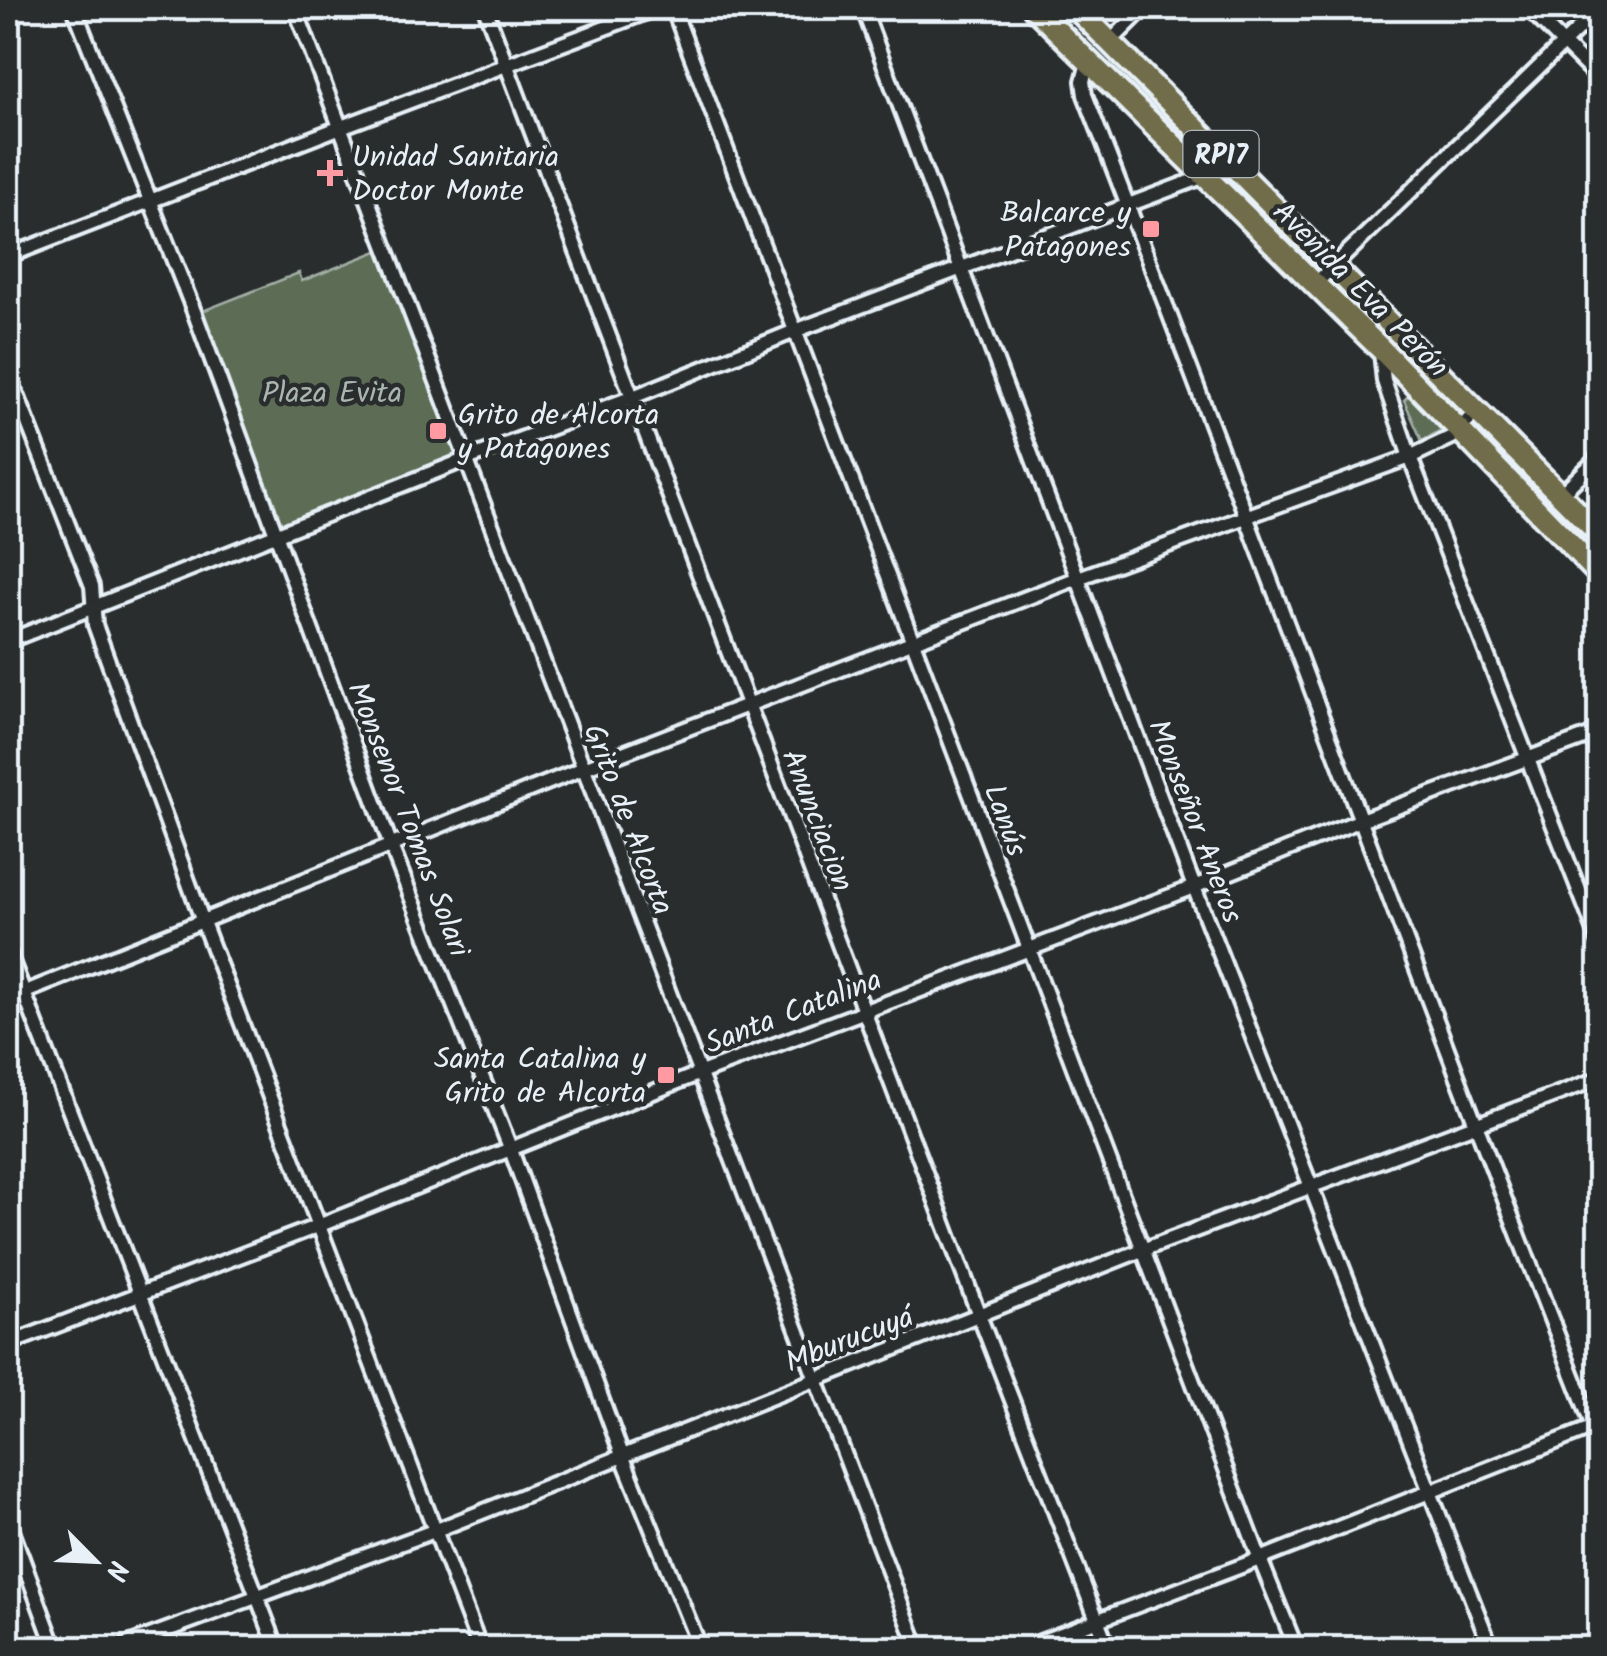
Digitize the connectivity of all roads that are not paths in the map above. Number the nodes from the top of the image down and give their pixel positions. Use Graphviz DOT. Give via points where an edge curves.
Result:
graph roads {
  1 [pos="74,8"];
  2 [pos="294,8"];
  3 [pos="485,8"];
  4 [pos="658,8"];
  5 [pos="673,8"];
  6 [pos="863,8"];
  7 [pos="1034,8"];
  8 [pos="1076,8"];
  9 [pos="1144,8"];
  10 [pos="1528,8"];
  11 [pos="1600,8"];
  12 [pos="1110,42"];
  13 [pos="1563,44"];
  14 [pos="507,64"];
  15 [pos="1088,64"];
  16 [pos="1600,80"];
  17 [pos="340,127"];
  18 [pos="1204,176"];
  19 [pos="150,202"];
  20 [pos="1128,204"];
  21 [pos="8,256"];
  22 [pos="1332,266"];
  23 [pos="962,268"];
  24 [pos="1316,284"];
  25 [pos="795,331"];
  26 [pos="1381,349"];
  27 [pos="8,372"];
  28 [pos="634,397"];
  29 [pos="1478,411"];
  30 [pos="1459,430"];
  31 [pos="1410,456"];
  32 [pos="1600,456"];
  33 [pos="467,459"];
  34 [pos="1560,495"];
  35 [pos="1248,516"];
  36 [pos="275,534"];
  37 [pos="1600,535"];
  38 [pos="1600,575"];
  39 [pos="1078,578"];
  40 [pos="94,608"];
  41 [pos="8,641"];
  42 [pos="914,642"];
  43 [pos="748,705"];
  44 [pos="1600,732"];
  45 [pos="1528,758"];
  46 [pos="584,768"];
  47 [pos="1361,820"];
  48 [pos="391,846"];
  49 [pos="1194,887"];
  50 [pos="203,922"];
  51 [pos="1600,944"];
  52 [pos="1027,948"];
  53 [pos="8,951"];
  54 [pos="24,993"];
  55 [pos="8,999"];
  56 [pos="864,1012"];
  57 [pos="698,1074"];
  58 [pos="1600,1078"];
  59 [pos="1474,1125"];
  60 [pos="511,1150"];
  61 [pos="1310,1187"];
  62 [pos="318,1226"];
  63 [pos="1142,1250"];
  64 [pos="140,1293"];
  65 [pos="979,1316"];
  66 [pos="8,1344"];
  67 [pos="814,1379"];
  68 [pos="1596,1426"];
  69 [pos="1600,1444"];
  70 [pos="622,1455"];
  71 [pos="1430,1492"];
  72 [pos="8,1520"];
  73 [pos="434,1531"];
  74 [pos="1260,1559"];
  75 [pos="256,1596"];
  76 [pos="1097,1621"];
  77 [pos="55,1648"];
  78 [pos="118,1648"];
  79 [pos="277,1648"];
  80 [pos="480,1648"];
  81 [pos="700,1648"];
  82 [pos="918,1648"];
  83 [pos="1024,1648"];
  84 [pos="1108,1648"];
  85 [pos="1296,1648"];
  86 [pos="1490,1648"];
  1 -- 19 [label="street, Monsenor Tomas Solari"];
  2 -- 17 [label="street, Grito de Alcorta"];
  3 -- 14 [label="street, Anunciacion"];
  4 -- 14 [label="street"];
  5 -- 25 [label="street, Lanús"];
  6 -- 23 [label="street, Monseñor Aneros"];
  7 -- 15 [label="main road, Avenida Eva Perón / RP17"];
  8 -- 12 [label="main road, Avenida Eva Perón / RP17"];
  9 -- 12 [label="street"];
  10 -- 13 [label="street"];
  11 -- 13 [label="street"];
  12 -- 22 [label="main road, Avenida Eva Perón / RP17"];
  13 -- 16 [label="street"];
  13 -- 22 [label="street"];
  14 -- 17 [label="street"];
  14 -- 28 [label="street, Anunciacion"];
  15 -- 18 [label="main road, Avenida Eva Perón / RP17"];
  15 -- 20 [label="street" via="1085,95"];
  17 -- 19 [label="street"];
  17 -- 33 [label="street, Grito de Alcorta"];
  18 -- 20 [label="street"];
  18 -- 24 [label="main road, Avenida Eva Perón / RP17"];
  19 -- 21 [label="street"];
  19 -- 36 [label="street, Monsenor Tomas Solari"];
  20 -- 23 [label="street"];
  20 -- 35 [label="street"];
  22 -- 24 [label="street"];
  22 -- 29 [label="main road, Avenida Eva Perón / RP17"];
  23 -- 25 [label="street"];
  23 -- 39 [label="street, Monseñor Aneros"];
  24 -- 26 [label="main road, Avenida Eva Perón / RP17"];
  25 -- 28 [label="street"];
  25 -- 42 [label="street, Lanús"];
  26 -- 30 [label="main road, Avenida Eva Perón / RP17"];
  26 -- 31 [label="street" via="1384,381"];
  27 -- 40 [label="street" via="92,586"];
  28 -- 33 [label="street"];
  28 -- 43 [label="street, Anunciacion"];
  29 -- 30 [label="street"];
  29 -- 34 [label="main road, Avenida Eva Perón / RP17"];
  30 -- 31 [label="street"];
  30 -- 38 [label="main road, Avenida Eva Perón / RP17"];
  31 -- 35 [label="street"];
  31 -- 45 [label="street"];
  32 -- 34 [label="street"];
  33 -- 36 [label="street"];
  33 -- 46 [label="street, Grito de Alcorta"];
  34 -- 37 [label="main road, Avenida Eva Perón / RP17"];
  35 -- 39 [label="street"];
  35 -- 47 [label="street"];
  36 -- 40 [label="street"];
  36 -- 48 [label="street, Monsenor Tomas Solari"];
  39 -- 42 [label="street"];
  39 -- 49 [label="street, Monseñor Aneros"];
  40 -- 41 [label="street"];
  40 -- 50 [label="street"];
  42 -- 43 [label="street"];
  42 -- 52 [label="street, Lanús"];
  43 -- 46 [label="street"];
  43 -- 56 [label="street, Anunciacion"];
  44 -- 45 [label="street, Santa Catalina"];
  45 -- 47 [label="street, Santa Catalina"];
  45 -- 51 [label="street"];
  46 -- 48 [label="street"];
  46 -- 57 [label="street, Grito de Alcorta"];
  47 -- 49 [label="street, Santa Catalina"];
  47 -- 59 [label="street"];
  48 -- 50 [label="street"];
  48 -- 60 [label="street, Monsenor Tomas Solari"];
  49 -- 52 [label="street, Santa Catalina"];
  49 -- 61 [label="street, Monseñor Aneros"];
  50 -- 54 [label="street"];
  50 -- 62 [label="street"];
  52 -- 56 [label="street, Santa Catalina"];
  52 -- 63 [label="street, Lanús"];
  53 -- 54 [label="street"];
  54 -- 55 [label="street"];
  54 -- 64 [label="street"];
  56 -- 57 [label="street, Santa Catalina"];
  56 -- 65 [label="street, Anunciacion"];
  57 -- 60 [label="street, Santa Catalina"];
  57 -- 67 [label="street, Grito de Alcorta"];
  58 -- 59 [label="street, Mburucuyá"];
  59 -- 61 [label="street, Mburucuyá"];
  59 -- 68 [label="street"];
  60 -- 62 [label="street, Santa Catalina"];
  60 -- 70 [label="street, Monsenor Tomas Solari"];
  61 -- 63 [label="street, Mburucuyá"];
  61 -- 71 [label="street, Monseñor Aneros"];
  62 -- 64 [label="street, Santa Catalina"];
  62 -- 73 [label="street"];
  63 -- 65 [label="street, Mburucuyá"];
  63 -- 74 [label="street, Lanús"];
  64 -- 66 [label="street, Santa Catalina"];
  64 -- 75 [label="street"];
  65 -- 67 [label="street, Mburucuyá"];
  65 -- 76 [label="street, Anunciacion"];
  67 -- 70 [label="street, Mburucuyá"];
  67 -- 82 [label="street, Grito de Alcorta"];
  68 -- 69 [label="street"];
  68 -- 71 [label="street"];
  70 -- 73 [label="street, Mburucuyá"];
  70 -- 81 [label="street, Monsenor Tomas Solari"];
  71 -- 74 [label="street"];
  71 -- 86 [label="street, Monseñor Aneros"];
  72 -- 77 [label="street"];
  73 -- 75 [label="street, Mburucuyá"];
  73 -- 80 [label="street"];
  74 -- 76 [label="street"];
  74 -- 85 [label="street, Lanús"];
  75 -- 78 [label="street, Mburucuyá"];
  75 -- 79 [label="street"];
  76 -- 83 [label="street"];
  76 -- 84 [label="street, Anunciacion"];
}
